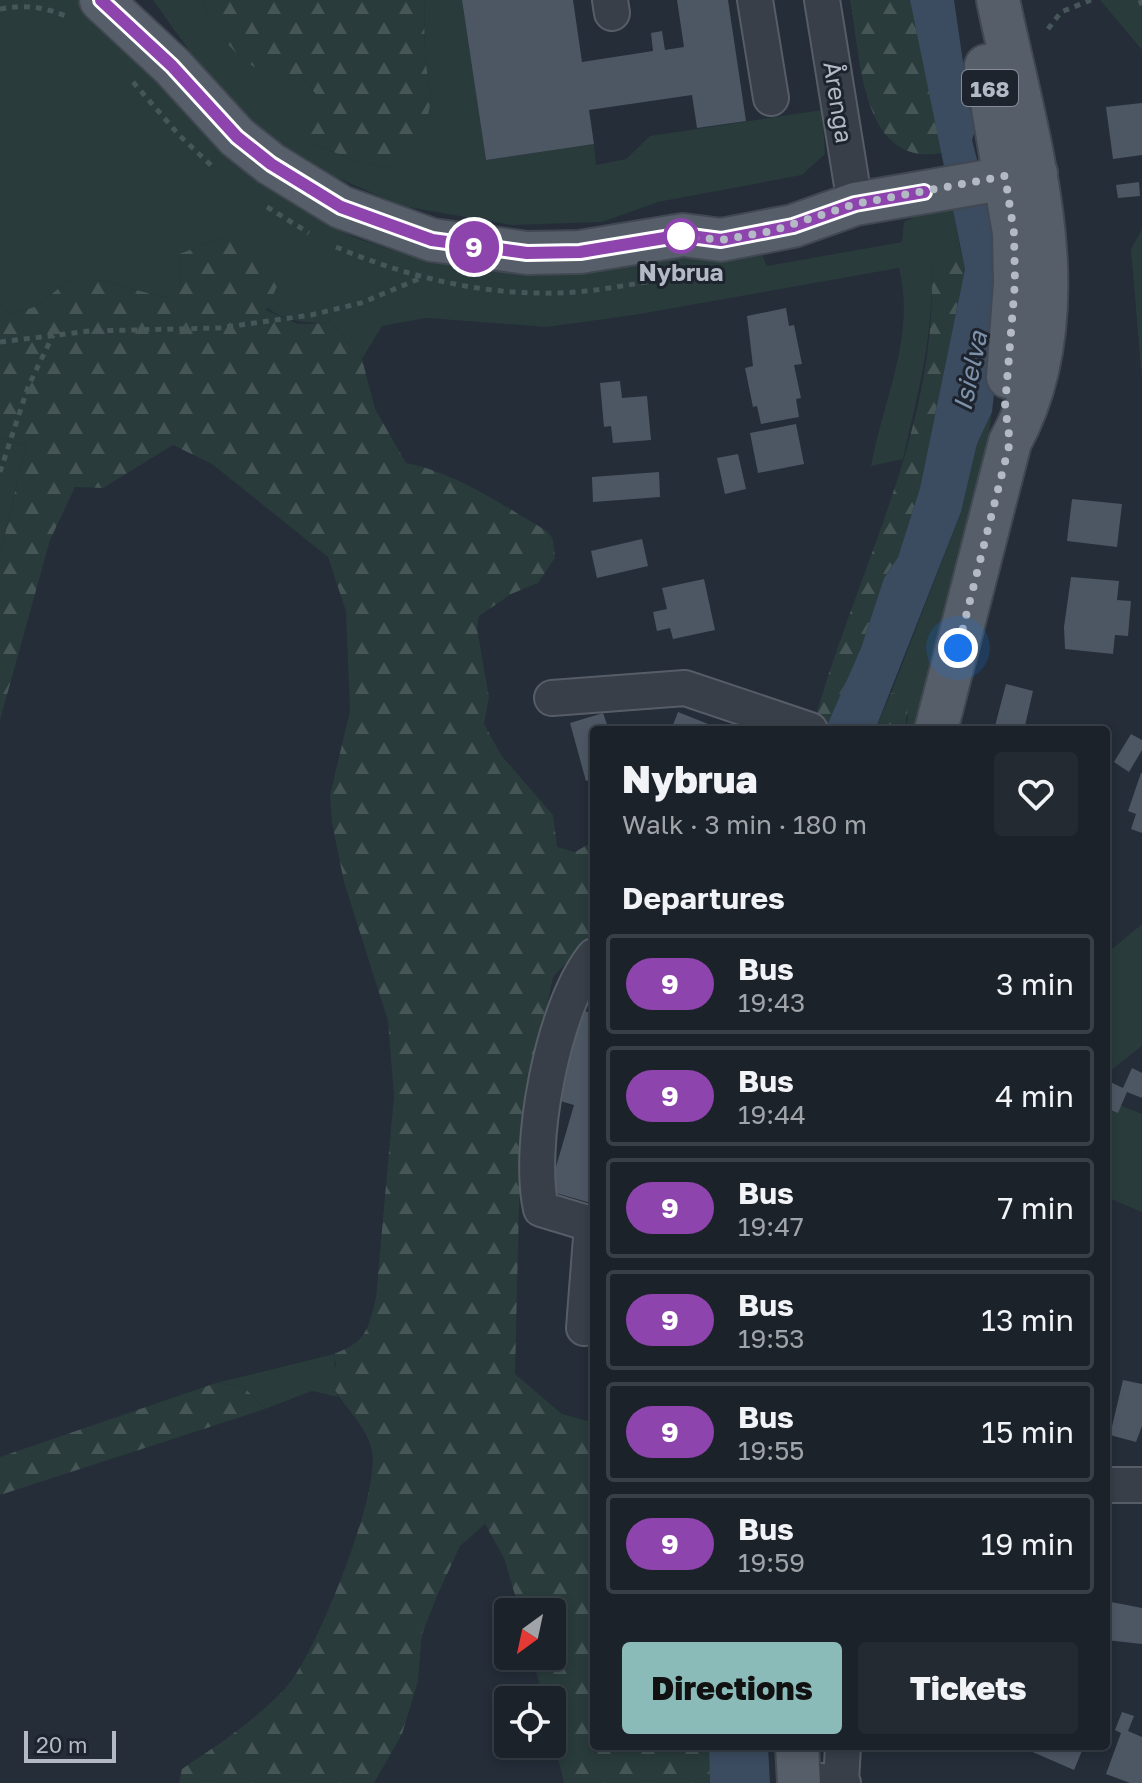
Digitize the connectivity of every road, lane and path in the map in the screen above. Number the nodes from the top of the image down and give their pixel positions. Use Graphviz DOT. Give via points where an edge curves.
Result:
graph roads {
  1 [pos="101,0"];
  2 [pos="134,0"];
  3 [pos="755,0"];
  4 [pos="822,0"];
  5 [pos="974,0"];
  6 [pos="998,0"];
  7 [pos="1091,0"];
  8 [pos="1048,29"];
  9 [pos="172,66"];
  10 [pos="771,98"];
  11 [pos="1010,176"];
  12 [pos="855,204"];
  13 [pos="422,278"];
  14 [pos="53,335"];
  15 [pos="0,342"];
  16 [pos="0,472"];
  17 [pos="552,698"];
  18 [pos="798,726"];
  19 [pos="937,726"];
  20 [pos="590,964"];
  21 [pos="590,1224"];
  22 [pos="590,1259"];
  23 [pos="584,1328"];
  24 [pos="1110,1485"];
  25 [pos="1142,1485"];
  26 [pos="843,1750"];
  27 [pos="798,1769"];
  28 [pos="842,1783"];
  1 -- 9 [label="main road"];
  2 -- 9 [label="main road"];
  3 -- 10 [label="street"];
  4 -- 12 [label="street, Årenga"];
  5 -- 11 [label="main road, 168"];
  6 -- 11 [label="main road, 168"];
  7 -- 8 [label="path" via="1061,12"];
  9 -- 12 [label="main road" via="237,137 291,178 341,207 432,240 485,249 580,252 683,235 721,240 772,231"];
  11 -- 12 [label="main road"];
  11 -- 19 [label="main road, 168" via="1044,235 1042,323 1027,410 1010,442"];
  13 -- 14 [label="path" via="361,303 311,315 219,328"];
  14 -- 15 [label="path"];
  14 -- 16 [label="path" via="28,387"];
  17 -- 18 [label="street" via="685,688"];
  20 -- 21 [label="street" via="569,1004 540,1107 535,1185 541,1209"];
  22 -- 23 [label="street"];
  24 -- 25 [label="street"];
  26 -- 28 [label="street"];
  27 -- 28 [label="street"];
}
